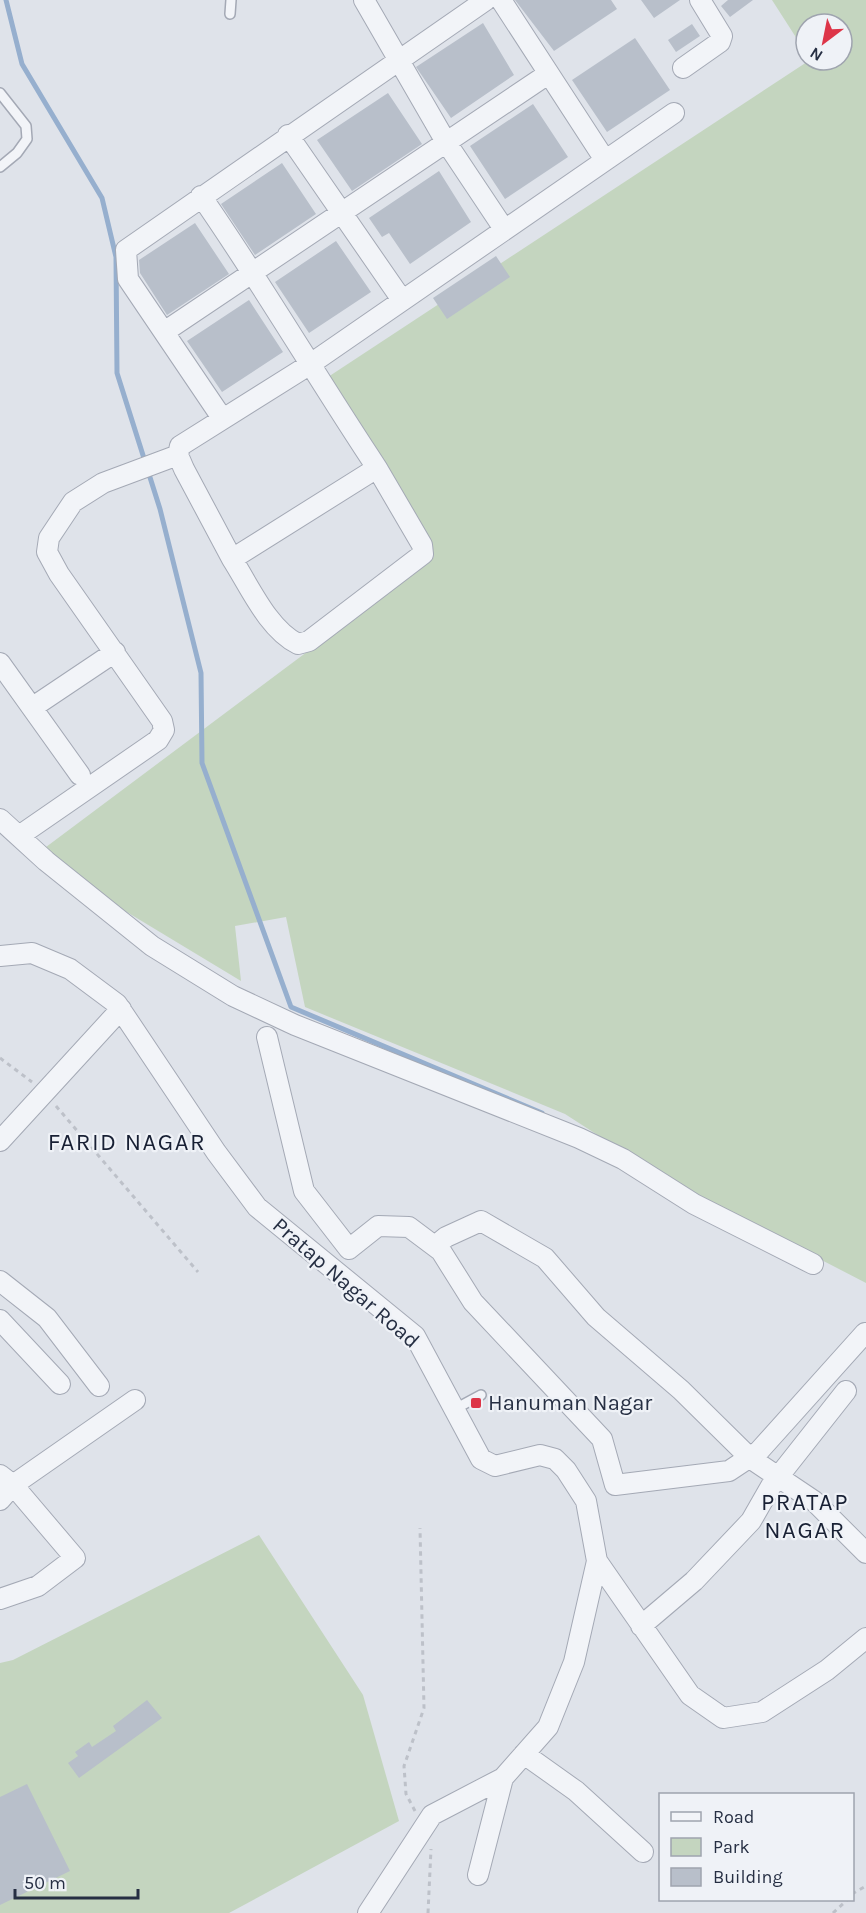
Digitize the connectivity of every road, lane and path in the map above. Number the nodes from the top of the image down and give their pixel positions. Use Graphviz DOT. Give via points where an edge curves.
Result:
graph roads {
  1 [pos="231,0"];
  2 [pos="364,0"];
  3 [pos="486,0"];
  4 [pos="501,0"];
  5 [pos="700,0"];
  6 [pos="230,14"];
  7 [pos="400,60"];
  8 [pos="683,68"];
  9 [pos="548,74"];
  10 [pos="0,93"];
  11 [pos="674,113"];
  12 [pos="288,135"];
  13 [pos="446,142"];
  14 [pos="605,160"];
  15 [pos="0,167"];
  16 [pos="201,196"];
  17 [pos="341,213"];
  18 [pos="504,229"];
  19 [pos="254,272"];
  20 [pos="402,300"];
  21 [pos="164,332"];
  22 [pos="309,366"];
  23 [pos="222,418"];
  24 [pos="172,457"];
  25 [pos="377,468"];
  26 [pos="232,560"];
  27 [pos="115,652"];
  28 [pos="0,663"];
  29 [pos="33,706"];
  30 [pos="80,775"];
  31 [pos="0,819"];
  32 [pos="19,836"];
  33 [pos="0,956"];
  34 [pos="121,1009"];
  35 [pos="267,1037"];
  36 [pos="0,1058"];
  37 [pos="43,1091"];
  38 [pos="0,1141"];
  39 [pos="435,1246"];
  40 [pos="813,1264"];
  41 [pos="198,1272"];
  42 [pos="0,1281"];
  43 [pos="0,1320"];
  44 [pos="865,1333"];
  45 [pos="60,1384"];
  46 [pos="99,1386"];
  47 [pos="846,1391"];
  48 [pos="481,1395"];
  49 [pos="135,1400"];
  50 [pos="455,1409"];
  51 [pos="750,1458"];
  52 [pos="777,1479"];
  53 [pos="7,1480"];
  54 [pos="0,1500"];
  55 [pos="420,1528"];
  56 [pos="866,1553"];
  57 [pos="597,1561"];
  58 [pos="0,1599"];
  59 [pos="641,1626"];
  60 [pos="866,1638"];
  61 [pos="524,1754"];
  62 [pos="503,1778"];
  63 [pos="424,1828"];
  64 [pos="431,1847"];
  65 [pos="643,1852"];
  66 [pos="478,1875"];
  67 [pos="845,1901"];
  68 [pos="368,1913"];
  69 [pos="428,1913"];
  70 [pos="833,1913"];
  1 -- 6 [label="lane"];
  2 -- 7 [label="street"];
  3 -- 7 [label="street"];
  4 -- 9 [label="street"];
  5 -- 8 [label="street" via="722,36 720,42"];
  7 -- 12 [label="street"];
  7 -- 13 [label="street"];
  9 -- 13 [label="street"];
  9 -- 14 [label="street"];
  10 -- 15 [label="lane" via="26,126 27,139"];
  11 -- 14 [label="street"];
  12 -- 16 [label="street"];
  12 -- 17 [label="street"];
  13 -- 17 [label="street"];
  13 -- 18 [label="street"];
  14 -- 18 [label="street"];
  16 -- 19 [label="street"];
  16 -- 21 [label="street" via="126,250 128,279"];
  17 -- 19 [label="street"];
  17 -- 20 [label="street"];
  18 -- 20 [label="street"];
  19 -- 21 [label="street"];
  19 -- 22 [label="street"];
  20 -- 22 [label="street"];
  21 -- 23 [label="street"];
  22 -- 23 [label="street"];
  22 -- 25 [label="street"];
  23 -- 24 [label="street" via="180,446"];
  24 -- 26 [label="street"];
  24 -- 27 [label="street" via="118,476 73,502 49,538 47,552 59,574"];
  25 -- 26 [label="street"];
  25 -- 26 [label="street" via="422,545 423,554 309,641 298,644 288,639"];
  27 -- 29 [label="street"];
  27 -- 32 [label="street" via="162,721 164,730 158,740"];
  28 -- 29 [label="street"];
  29 -- 30 [label="street"];
  31 -- 32 [label="street"];
  32 -- 40 [label="street" via="152,946 233,996 295,1025 579,1138 694,1204"];
  33 -- 34 [label="street, Pratap Nagar Road" via="32,953 70,969 94,984"];
  34 -- 37 [label="street"];
  34 -- 50 [label="street, Pratap Nagar Road" via="257,1207 415,1336"];
  35 -- 39 [label="street" via="304,1191 323,1218 349,1249 378,1226 409,1227"];
  36 -- 37 [label="path"];
  37 -- 38 [label="street"];
  37 -- 41 [label="path"];
  39 -- 51 [label="street" via="481,1221 544,1258 596,1317 681,1390"];
  39 -- 51 [label="street" via="473,1302 602,1439 615,1485 729,1471"];
  42 -- 46 [label="street" via="47,1318"];
  43 -- 45 [label="street"];
  44 -- 51 [label="street"];
  47 -- 52 [label="street"];
  48 -- 50 [label="lane"];
  49 -- 53 [label="street"];
  50 -- 57 [label="street, Pratap Nagar Road" via="481,1459 488,1464 495,1466 540,1455 555,1459 566,1470 586,1501"];
  51 -- 52 [label="street"];
  52 -- 56 [label="street" via="814,1501"];
  52 -- 59 [label="street" via="751,1521 694,1581"];
  53 -- 54 [label="street"];
  53 -- 58 [label="street" via="75,1558 38,1586"];
  55 -- 63 [label="path" via="424,1708 405,1766 406,1794"];
  57 -- 59 [label="street"];
  57 -- 61 [label="street, Pratap Nagar Road" via="574,1662 548,1727"];
  59 -- 60 [label="street" via="690,1695 723,1718 762,1712"];
  61 -- 62 [label="street, Pratap Nagar Road"];
  61 -- 65 [label="street" via="576,1791"];
  62 -- 63 [label="street, Pratap Nagar Road" via="432,1815"];
  62 -- 66 [label="street"];
  63 -- 68 [label="street, Pratap Nagar Road"];
  64 -- 69 [label="path"];
  67 -- 70 [label="path"];
}
